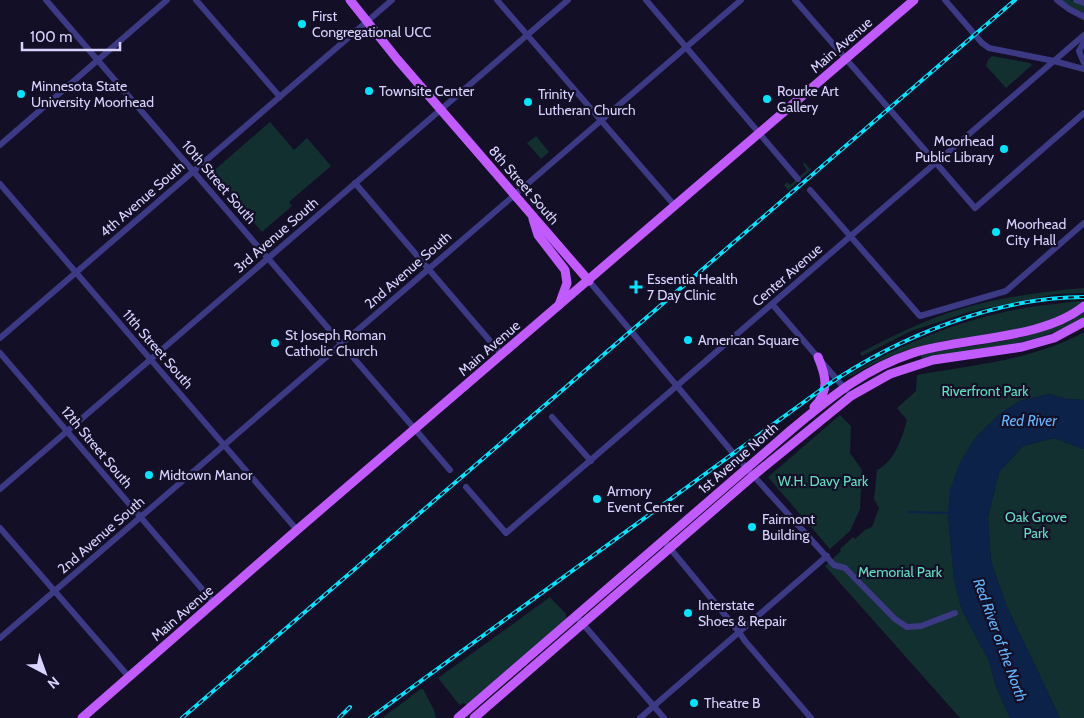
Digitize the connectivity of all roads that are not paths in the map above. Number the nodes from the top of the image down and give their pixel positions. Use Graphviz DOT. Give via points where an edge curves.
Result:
graph roads {
  1 [pos="46,0"];
  2 [pos="167,0"];
  3 [pos="196,0"];
  4 [pos="350,0"];
  5 [pos="392,0"];
  6 [pos="497,0"];
  7 [pos="568,0"];
  8 [pos="646,0"];
  9 [pos="741,0"];
  10 [pos="795,0"];
  11 [pos="914,0"];
  12 [pos="945,0"];
  13 [pos="1057,0"];
  14 [pos="1076,0"];
  15 [pos="1084,3"];
  16 [pos="1084,17"];
  17 [pos="367,21"];
  18 [pos="527,35"];
  19 [pos="1084,35"];
  20 [pos="1084,42"];
  21 [pos="686,48"];
  22 [pos="98,60"];
  23 [pos="847,60"];
  24 [pos="1054,61"];
  25 [pos="1084,63"];
  26 [pos="1084,69"];
  27 [pos="280,97"];
  28 [pos="440,110"];
  29 [pos="1084,113"];
  30 [pos="601,122"];
  31 [pos="759,134"];
  32 [pos="0,145"];
  33 [pos="935,162"];
  34 [pos="193,172"];
  35 [pos="798,178"];
  36 [pos="355,183"];
  37 [pos="0,184"];
  38 [pos="810,190"];
  39 [pos="514,196"];
  40 [pos="675,206"];
  41 [pos="533,216"];
  42 [pos="1084,223"];
  43 [pos="850,236"];
  44 [pos="268,258"];
  45 [pos="428,269"];
  46 [pos="76,273"];
  47 [pos="589,281"];
  48 [pos="772,304"];
  49 [pos="1084,306"];
  50 [pos="558,307"];
  51 [pos="1084,322"];
  52 [pos="0,338"];
  53 [pos="341,344"];
  54 [pos="0,353"];
  55 [pos="502,355"];
  56 [pos="818,357"];
  57 [pos="150,360"];
  58 [pos="678,386"];
  59 [pos="844,387"];
  60 [pos="851,396"];
  61 [pos="552,417"];
  62 [pos="415,429"];
  63 [pos="790,430"];
  64 [pos="66,431"];
  65 [pos="224,445"];
  66 [pos="591,461"];
  67 [pos="747,468"];
  68 [pos="450,470"];
  69 [pos="754,476"];
  70 [pos="466,487"];
  71 [pos="0,489"];
  72 [pos="140,518"];
  73 [pos="0,528"];
  74 [pos="297,530"];
  75 [pos="667,544"];
  76 [pos="827,556"];
  77 [pos="54,591"];
  78 [pos="214,603"];
  79 [pos="954,613"];
  80 [pos="579,619"];
  81 [pos="739,632"];
  82 [pos="0,638"];
  83 [pos="129,677"];
  84 [pos="654,706"];
  85 [pos="82,718"];
  86 [pos="459,718"];
  87 [pos="474,718"];
  88 [pos="640,718"];
  89 [pos="664,718"];
  90 [pos="811,718"];
  1 -- 22 [label="street, 10th Street South"];
  2 -- 22 [label="street"];
  3 -- 27 [label="street"];
  4 -- 17 [label="main road, 8th Street South"];
  5 -- 17 [label="street, 4th Avenue South"];
  6 -- 18 [label="street"];
  7 -- 18 [label="street, 3rd Avenue South"];
  8 -- 21 [label="street"];
  9 -- 21 [label="street, 2nd Avenue South"];
  10 -- 23 [label="street"];
  11 -- 23 [label="main road, Main Avenue"];
  12 -- 24 [label="street" via="989,48"];
  13 -- 16 [label="street"];
  14 -- 15 [label="street"];
  17 -- 27 [label="street, 4th Avenue South"];
  17 -- 28 [label="main road, 8th Street South"];
  18 -- 28 [label="street, 3rd Avenue South"];
  18 -- 30 [label="street"];
  19 -- 24 [label="street, Center Avenue"];
  20 -- 25 [label="street" via="1080,49"];
  21 -- 30 [label="street, 2nd Avenue South"];
  21 -- 31 [label="street"];
  22 -- 32 [label="street"];
  22 -- 34 [label="street, 10th Street South"];
  23 -- 31 [label="main road, Main Avenue"];
  23 -- 33 [label="street"];
  24 -- 26 [label="street"];
  24 -- 33 [label="street, Center Avenue"];
  27 -- 34 [label="street, 4th Avenue South"];
  28 -- 36 [label="street, 3rd Avenue South"];
  28 -- 39 [label="main road, 8th Street South"];
  29 -- 33 [label="street" via="975,208"];
  30 -- 39 [label="street, 2nd Avenue South"];
  30 -- 40 [label="street"];
  31 -- 35 [label="street"];
  31 -- 40 [label="main road, Main Avenue"];
  33 -- 43 [label="street, Center Avenue"];
  34 -- 44 [label="street, 10th Street South"];
  34 -- 46 [label="street, 4th Avenue South"];
  36 -- 44 [label="street, 3rd Avenue South"];
  36 -- 45 [label="street"];
  37 -- 46 [label="street, 11th Street South"];
  38 -- 43 [label="street"];
  39 -- 41 [label="main road, 8th Street South"];
  39 -- 45 [label="street, 2nd Avenue South"];
  40 -- 47 [label="main road, Main Avenue"];
  41 -- 47 [label="main road, 8th Street South"];
  41 -- 50 [label="main road" via="538,235 564,270 567,283"];
  42 -- 43 [label="street" via="1006,291 920,316"];
  43 -- 48 [label="street, Center Avenue"];
  44 -- 53 [label="street, 10th Street South"];
  44 -- 57 [label="street, 3rd Avenue South"];
  45 -- 53 [label="street, 2nd Avenue South"];
  45 -- 55 [label="street"];
  46 -- 52 [label="street, 4th Avenue South"];
  46 -- 57 [label="street, 11th Street South"];
  47 -- 50 [label="main road, Main Avenue"];
  47 -- 58 [label="street, 8th Street South"];
  48 -- 56 [label="street"];
  48 -- 58 [label="street, Center Avenue"];
  49 -- 59 [label="main road, 1st Avenue North" via="1047,325 912,354 875,369"];
  50 -- 55 [label="main road, Main Avenue"];
  51 -- 60 [label="main road, 1st Avenue North" via="1054,338 1022,347 933,360 890,374"];
  53 -- 62 [label="street, 10th Street South"];
  53 -- 65 [label="street, 2nd Avenue South"];
  54 -- 64 [label="street, 12th Street South"];
  55 -- 62 [label="main road, Main Avenue"];
  56 -- 59 [label="street"];
  56 -- 63 [label="main road" via="826,386 818,403"];
  57 -- 64 [label="street, 3rd Avenue South"];
  57 -- 65 [label="street, 11th Street South"];
  58 -- 66 [label="street, Center Avenue"];
  58 -- 67 [label="street, 8th Street South"];
  59 -- 60 [label="street"];
  59 -- 63 [label="main road, 1st Avenue North"];
  60 -- 69 [label="main road, 1st Avenue North"];
  61 -- 66 [label="street"];
  62 -- 68 [label="street, 10th Street South"];
  62 -- 74 [label="main road, Main Avenue"];
  63 -- 67 [label="main road, 1st Avenue North"];
  64 -- 71 [label="street, 3rd Avenue South"];
  64 -- 72 [label="street, 12th Street South"];
  65 -- 72 [label="street, 2nd Avenue South"];
  65 -- 74 [label="street, 11th Street South"];
  66 -- 70 [label="street, Center Avenue" via="506,533"];
  67 -- 69 [label="street, 8th Street South"];
  67 -- 75 [label="main road, 1st Avenue North"];
  69 -- 75 [label="main road, 1st Avenue North"];
  69 -- 76 [label="street, 8th Street South"];
  72 -- 77 [label="street, 2nd Avenue South"];
  72 -- 78 [label="street, 12th Street South"];
  73 -- 77 [label="street"];
  74 -- 78 [label="main road, Main Avenue"];
  75 -- 80 [label="main road, 1st Avenue North"];
  75 -- 81 [label="street"];
  76 -- 79 [label="street, 8th Street South" via="834,565 845,568 907,627 921,626"];
  76 -- 81 [label="street"];
  77 -- 82 [label="street, 2nd Avenue South"];
  77 -- 83 [label="street"];
  78 -- 83 [label="main road, Main Avenue"];
  80 -- 84 [label="street"];
  80 -- 86 [label="main road, 1st Avenue North"];
  80 -- 87 [label="main road, 1st Avenue North"];
  81 -- 84 [label="street"];
  81 -- 90 [label="street"];
  83 -- 85 [label="main road, Main Avenue"];
  84 -- 88 [label="street"];
  84 -- 89 [label="street"];
}
